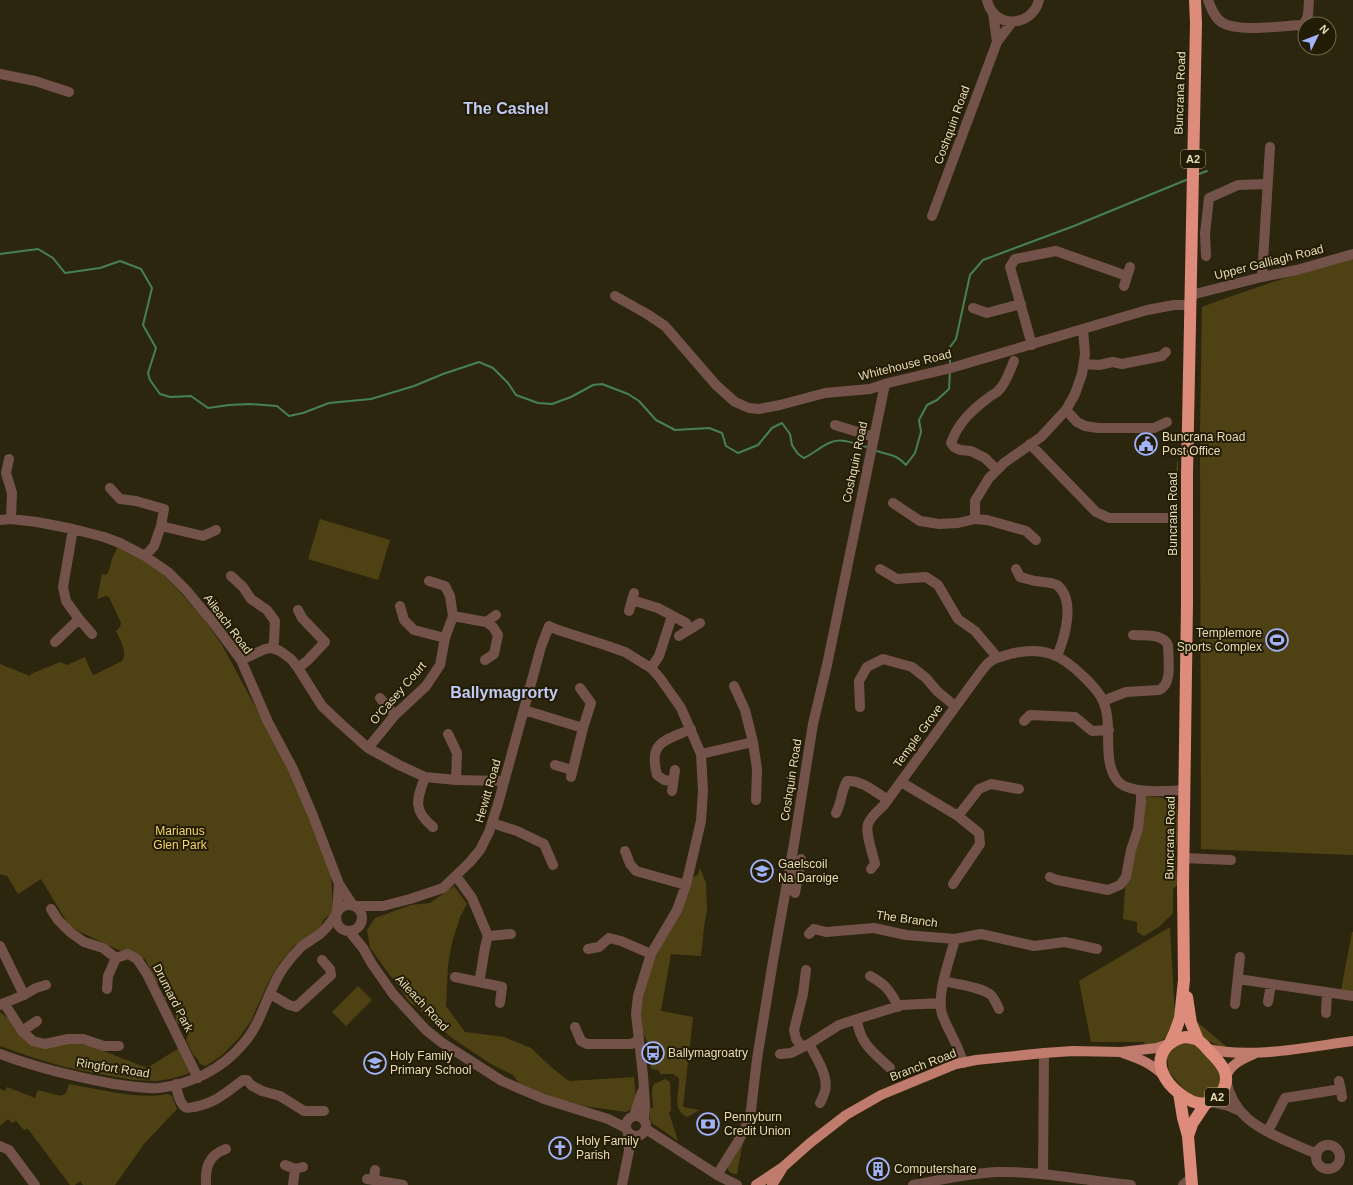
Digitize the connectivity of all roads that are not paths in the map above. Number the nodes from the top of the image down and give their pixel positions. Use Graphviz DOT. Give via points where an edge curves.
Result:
graph roads {
  1 [pos="987,0"];
  2 [pos="1040,0"];
  3 [pos="1196,0"];
  4 [pos="1200,0"];
  5 [pos="1208,0"];
  6 [pos="1309,0"];
  7 [pos="993,12"];
  8 [pos="1012,22"];
  9 [pos="1196,23"];
  10 [pos="997,42"];
  11 [pos="0,74"];
  12 [pos="69,92"];
  13 [pos="1270,147"];
  14 [pos="1266,184"];
  15 [pos="932,216"];
  16 [pos="1353,254"];
  17 [pos="1206,256"];
  18 [pos="1127,276"];
  19 [pos="1262,277"];
  20 [pos="615,296"];
  21 [pos="1191,300"];
  22 [pos="1020,304"];
  23 [pos="973,308"];
  24 [pos="1082,329"];
  25 [pos="1032,345"];
  26 [pos="1166,352"];
  27 [pos="1014,361"];
  28 [pos="1084,364"];
  29 [pos="885,384"];
  30 [pos="1066,410"];
  31 [pos="1167,422"];
  32 [pos="835,426"];
  33 [pos="874,437"];
  34 [pos="1030,444"];
  35 [pos="9,459"];
  36 [pos="997,470"];
  37 [pos="110,488"];
  38 [pos="893,503"];
  39 [pos="1167,518"];
  40 [pos="11,519"];
  41 [pos="975,519"];
  42 [pos="0,520"];
  43 [pos="161,526"];
  44 [pos="74,529"];
  45 [pos="216,530"];
  46 [pos="1036,540"];
  47 [pos="145,556"];
  48 [pos="880,569"];
  49 [pos="1016,569"];
  50 [pos="231,576"];
  51 [pos="429,581"];
  52 [pos="400,606"];
  53 [pos="298,610"];
  54 [pos="629,611"];
  55 [pos="496,615"];
  56 [pos="453,616"];
  57 [pos="672,616"];
  58 [pos="79,619"];
  59 [pos="486,622"];
  60 [pos="700,623"];
  61 [pos="690,629"];
  62 [pos="92,634"];
  63 [pos="1133,635"];
  64 [pos="679,636"];
  65 [pos="445,638"];
  66 [pos="55,642"];
  67 [pos="272,648"];
  68 [pos="1056,656"];
  69 [pos="997,658"];
  70 [pos="241,660"];
  71 [pos="485,660"];
  72 [pos="298,668"];
  73 [pos="651,668"];
  74 [pos="734,686"];
  75 [pos="580,688"];
  76 [pos="380,698"];
  77 [pos="1103,701"];
  78 [pos="955,706"];
  79 [pos="860,707"];
  80 [pos="524,710"];
  81 [pos="395,715"];
  82 [pos="1024,721"];
  83 [pos="583,728"];
  84 [pos="692,729"];
  85 [pos="1108,730"];
  86 [pos="448,734"];
  87 [pos="753,742"];
  88 [pos="368,748"];
  89 [pos="701,754"];
  90 [pos="554,765"];
  91 [pos="675,770"];
  92 [pos="425,777"];
  93 [pos="456,780"];
  94 [pos="504,781"];
  95 [pos="901,782"];
  96 [pos="1019,789"];
  97 [pos="1184,790"];
  98 [pos="1141,791"];
  99 [pos="756,800"];
  100 [pos="888,800"];
  101 [pos="836,813"];
  102 [pos="958,816"];
  103 [pos="492,823"];
  104 [pos="433,827"];
  105 [pos="625,852"];
  106 [pos="1183,858"];
  107 [pos="801,859"];
  108 [pos="1231,860"];
  109 [pos="553,865"];
  110 [pos="871,869"];
  111 [pos="456,876"];
  112 [pos="1050,877"];
  113 [pos="793,879"];
  114 [pos="339,884"];
  115 [pos="953,884"];
  116 [pos="686,885"];
  117 [pos="795,893"];
  118 [pos="353,905"];
  119 [pos="383,906"];
  120 [pos="51,909"];
  121 [pos="336,913"];
  122 [pos="361,923"];
  123 [pos="346,930"];
  124 [pos="320,934"];
  125 [pos="511,934"];
  126 [pos="809,934"];
  127 [pos="488,936"];
  128 [pos="955,939"];
  129 [pos="0,946"];
  130 [pos="363,948"];
  131 [pos="588,949"];
  132 [pos="1097,949"];
  133 [pos="651,954"];
  134 [pos="116,958"];
  135 [pos="1240,958"];
  136 [pos="322,960"];
  137 [pos="806,970"];
  138 [pos="870,976"];
  139 [pos="455,977"];
  140 [pos="1238,979"];
  141 [pos="1184,980"];
  142 [pos="944,981"];
  143 [pos="479,982"];
  144 [pos="1271,984"];
  145 [pos="46,985"];
  146 [pos="107,989"];
  147 [pos="1327,992"];
  148 [pos="270,994"];
  149 [pos="24,995"];
  150 [pos="1353,996"];
  151 [pos="1268,1002"];
  152 [pos="500,1003"];
  153 [pos="941,1003"];
  154 [pos="2,1004"];
  155 [pos="1235,1004"];
  156 [pos="898,1007"];
  157 [pos="999,1009"];
  158 [pos="1326,1012"];
  159 [pos="857,1020"];
  160 [pos="37,1021"];
  161 [pos="575,1026"];
  162 [pos="22,1031"];
  163 [pos="639,1040"];
  164 [pos="1198,1040"];
  165 [pos="1353,1041"];
  166 [pos="1169,1043"];
  167 [pos="119,1046"];
  168 [pos="805,1046"];
  169 [pos="1207,1049"];
  170 [pos="1121,1052"];
  171 [pos="1044,1053"];
  172 [pos="1256,1053"];
  173 [pos="0,1054"];
  174 [pos="780,1054"];
  175 [pos="963,1063"];
  176 [pos="890,1068"];
  177 [pos="198,1078"];
  178 [pos="1226,1078"];
  179 [pos="1166,1079"];
  180 [pos="176,1084"];
  181 [pos="643,1088"];
  182 [pos="1341,1089"];
  183 [pos="1179,1093"];
  184 [pos="820,1103"];
  185 [pos="1208,1103"];
  186 [pos="327,1111"];
  187 [pos="1240,1111"];
  188 [pos="629,1124"];
  189 [pos="643,1128"];
  190 [pos="1268,1131"];
  191 [pos="1188,1136"];
  192 [pos="0,1146"];
  193 [pos="220,1148"];
  194 [pos="629,1151"];
  195 [pos="1316,1154"];
  196 [pos="294,1167"];
  197 [pos="783,1167"];
  198 [pos="375,1170"];
  199 [pos="1043,1174"];
  200 [pos="718,1175"];
  201 [pos="405,1183"];
  202 [pos="1188,1183"];
  203 [pos="35,1185"];
  204 [pos="206,1185"];
  205 [pos="293,1185"];
  206 [pos="622,1185"];
  207 [pos="727,1185"];
  208 [pos="737,1185"];
  209 [pos="756,1185"];
  210 [pos="772,1185"];
  211 [pos="913,1185"];
  212 [pos="1131,1185"];
  1 -- 7 [label="street"];
  2 -- 8 [label="street" via="1028,17"];
  3 -- 9 [label="highway, Buncrana Road / A2"];
  4 -- 9 [label="highway, Buncrana Road / A2"];
  5 -- 6 [label="street" via="1214,15 1223,23 1238,28 1305,24"];
  7 -- 8 [label="street" via="1001,19"];
  7 -- 10 [label="street"];
  8 -- 10 [label="street"];
  9 -- 21 [label="highway, Buncrana Road / A2"];
  10 -- 15 [label="street, Coshquin Road"];
  11 -- 12 [label="street" via="35,81"];
  13 -- 14 [label="street"];
  14 -- 17 [label="street" via="1238,185 1209,198 1205,233"];
  14 -- 19 [label="street"];
  16 -- 19 [label="street, Upper Galliagh Road"];
  18 -- 22 [label="street" via="1056,251 1015,259 1010,267"];
  19 -- 21 [label="street, Upper Galliagh Road"];
  20 -- 29 [label="street, Whitehouse Road" via="665,326 716,385 735,402 749,408 780,406 825,393 870,389"];
  21 -- 24 [label="street, Whitehouse Road"];
  21 -- 97 [label="highway, Buncrana Road / A2"];
  22 -- 23 [label="street" via="987,313"];
  22 -- 25 [label="street"];
  24 -- 25 [label="street, Whitehouse Road"];
  24 -- 28 [label="street"];
  25 -- 29 [label="street, Whitehouse Road"];
  26 -- 28 [label="street" via="1162,356 1122,364"];
  27 -- 36 [label="street" via="999,390 960,423 951,443 954,447 985,458"];
  28 -- 30 [label="street" via="1075,394"];
  29 -- 33 [label="street, Coshquin Road"];
  30 -- 31 [label="street" via="1077,422 1098,428 1154,428"];
  30 -- 34 [label="street" via="1048,431"];
  32 -- 33 [label="street"];
  33 -- 113 [label="street, Coshquin Road" via="813,724"];
  34 -- 36 [label="street"];
  34 -- 39 [label="street" via="1096,512 1109,518"];
  35 -- 40 [label="street" via="6,473 12,493"];
  36 -- 41 [label="street" via="975,500"];
  37 -- 43 [label="street" via="120,498 164,509"];
  38 -- 41 [label="street" via="920,521 939,524"];
  40 -- 42 [label="street, Aileach Road"];
  40 -- 44 [label="street, Aileach Road"];
  41 -- 46 [label="street" via="1026,531"];
  43 -- 45 [label="street" via="203,536"];
  43 -- 47 [label="street" via="154,546"];
  44 -- 47 [label="street, Aileach Road" via="120,543"];
  44 -- 58 [label="street" via="63,587 66,601"];
  47 -- 70 [label="street, Aileach Road" via="168,572 186,590"];
  48 -- 69 [label="street" via="897,579 926,577 938,585 958,619 974,632"];
  49 -- 68 [label="street" via="1020,577 1056,584 1064,594 1067,617 1063,642"];
  50 -- 67 [label="street" via="275,621"];
  51 -- 56 [label="street" via="445,586 450,596"];
  52 -- 65 [label="street" via="404,620 414,630"];
  53 -- 72 [label="street" via="302,618 325,642"];
  54 -- 57 [label="street" via="633,596"];
  55 -- 59 [label="street"];
  56 -- 59 [label="street"];
  56 -- 65 [label="street, O'Casey Court"];
  57 -- 61 [label="street" via="686,623"];
  57 -- 73 [label="street" via="659,656"];
  58 -- 62 [label="street"];
  58 -- 66 [label="street"];
  59 -- 71 [label="street" via="498,635 494,654"];
  60 -- 61 [label="street"];
  61 -- 64 [label="street"];
  63 -- 77 [label="street" via="1158,637 1166,642 1166,684 1159,690 1126,692"];
  65 -- 81 [label="street, O'Casey Court" via="440,665 426,686"];
  67 -- 70 [label="street" via="265,648"];
  67 -- 72 [label="street" via="285,654"];
  68 -- 69 [label="street, Temple Grove" via="1022,651"];
  68 -- 77 [label="street, Temple Grove" via="1082,675"];
  69 -- 78 [label="street, Temple Grove" via="990,662"];
  70 -- 114 [label="street, Aileach Road" via="265,716 293,769"];
  72 -- 88 [label="street" via="322,706"];
  73 -- 80 [label="street, Hewitt Road" via="625,652 549,626"];
  73 -- 84 [label="street" via="681,708"];
  74 -- 87 [label="street" via="745,710"];
  75 -- 83 [label="street" via="591,703"];
  76 -- 81 [label="street"];
  77 -- 85 [label="street, Temple Grove"];
  78 -- 79 [label="street, Temple Grove" via="912,667 883,659 867,667 859,680"];
  78 -- 95 [label="street, Temple Grove"];
  80 -- 83 [label="street"];
  80 -- 94 [label="street, Hewitt Road"];
  81 -- 88 [label="street, O'Casey Court"];
  82 -- 85 [label="street" via="1030,715 1075,717 1092,731"];
  83 -- 90 [label="street" via="572,774"];
  84 -- 89 [label="street"];
  84 -- 91 [label="street" via="662,742 654,751 657,775 672,786"];
  85 -- 98 [label="street, Temple Grove" via="1110,768 1118,782"];
  86 -- 93 [label="street" via="457,753"];
  87 -- 89 [label="street"];
  87 -- 99 [label="street" via="757,769"];
  88 -- 92 [label="street"];
  89 -- 116 [label="street" via="701,821"];
  92 -- 93 [label="street"];
  92 -- 104 [label="street" via="419,793 418,810 425,821"];
  93 -- 94 [label="street"];
  94 -- 103 [label="street, Hewitt Road"];
  95 -- 100 [label="street, Temple Grove"];
  95 -- 102 [label="street, Temple Grove"];
  96 -- 102 [label="street" via="991,784 979,789"];
  97 -- 98 [label="street, Temple Grove"];
  97 -- 106 [label="highway, Buncrana Road / A2"];
  98 -- 112 [label="street" via="1138,829 1126,877 1120,885 1108,890"];
  100 -- 101 [label="street" via="861,783 847,781"];
  100 -- 110 [label="street, Temple Grove" via="868,825 875,864"];
  102 -- 115 [label="street, Temple Grove" via="979,833 980,844"];
  103 -- 109 [label="street" via="544,844"];
  103 -- 111 [label="street, Hewitt Road" via="480,850"];
  105 -- 116 [label="street" via="636,870"];
  106 -- 108 [label="street"];
  106 -- 141 [label="highway, Buncrana Road / A2"];
  107 -- 113 [label="street"];
  111 -- 119 [label="street, Hewitt Road" via="443,888"];
  111 -- 127 [label="street" via="472,898"];
  113 -- 117 [label="street"];
  113 -- 200 [label="street, Coshquin Road" via="773,961 748,1122"];
  114 -- 118 [label="street, Aileach Road"];
  114 -- 121 [label="street, Aileach Road"];
  116 -- 133 [label="street" via="677,910"];
  118 -- 119 [label="street, Hewitt Road"];
  118 -- 121 [label="street" via="343,905"];
  118 -- 122 [label="street" via="361,912"];
  119 -- 122 [label="street, Hewitt Road"];
  120 -- 134 [label="street" via="70,932 84,942 103,948"];
  121 -- 123 [label="street" via="337,924"];
  121 -- 124 [label="street, Ringfort Road"];
  122 -- 123 [label="street" via="357,928"];
  122 -- 130 [label="street, Aileach Road"];
  123 -- 124 [label="street, Ringfort Road"];
  123 -- 130 [label="street, Aileach Road"];
  124 -- 148 [label="street, Ringfort Road" via="302,947 284,967"];
  125 -- 127 [label="street"];
  126 -- 128 [label="street, The Branch" via="814,929 826,932 874,928 906,935"];
  127 -- 143 [label="street"];
  128 -- 132 [label="street, The Branch" via="981,934 1034,946 1065,942"];
  128 -- 142 [label="street"];
  129 -- 149 [label="street"];
  130 -- 188 [label="street, Aileach Road" via="393,994 426,1030 441,1042 502,1081 544,1099"];
  131 -- 133 [label="street" via="600,947 609,938"];
  133 -- 163 [label="street" via="638,996 636,1014"];
  134 -- 146 [label="street" via="108,976"];
  134 -- 177 [label="street, Drumard Park" via="128,954 137,959 151,981"];
  135 -- 140 [label="street"];
  136 -- 148 [label="street" via="332,975 296,1007 289,1006"];
  137 -- 168 [label="street" via="794,1030 796,1039"];
  138 -- 156 [label="street" via="881,982 893,996"];
  139 -- 143 [label="street"];
  140 -- 144 [label="street"];
  140 -- 155 [label="street"];
  141 -- 164 [label="highway, Buncrana Road / A2" via="1191,1023"];
  141 -- 166 [label="highway, Buncrana Road / A2" via="1180,1018"];
  142 -- 153 [label="street"];
  142 -- 157 [label="street" via="973,987 992,995"];
  143 -- 152 [label="street" via="502,987"];
  144 -- 147 [label="street"];
  144 -- 151 [label="street"];
  145 -- 149 [label="street"];
  147 -- 150 [label="street"];
  147 -- 158 [label="street"];
  148 -- 177 [label="street, Ringfort Road" via="256,1026 244,1043 216,1069"];
  149 -- 154 [label="street"];
  153 -- 156 [label="street"];
  153 -- 175 [label="street" via="942,1014"];
  154 -- 162 [label="street"];
  156 -- 159 [label="street"];
  159 -- 168 [label="street" via="839,1026"];
  159 -- 176 [label="street" via="862,1038"];
  160 -- 162 [label="street"];
  161 -- 163 [label="street" via="581,1042 587,1044 631,1044"];
  162 -- 167 [label="street" via="33,1041 45,1044 83,1039 104,1046"];
  163 -- 181 [label="street"];
  164 -- 166 [label="highway" via="1180,1038"];
  164 -- 169 [label="highway, A2"];
  165 -- 172 [label="main road"];
  166 -- 170 [label="main road, Branch Road" via="1157,1048"];
  166 -- 179 [label="highway, A2" via="1161,1056 1162,1071"];
  168 -- 174 [label="street" via="792,1053"];
  168 -- 184 [label="street" via="822,1071 825,1081 825,1091"];
  169 -- 172 [label="main road"];
  169 -- 178 [label="highway, A2" via="1220,1062"];
  170 -- 171 [label="main road, Branch Road"];
  170 -- 179 [label="main road, Branch Road" via="1152,1065"];
  171 -- 175 [label="main road, Branch Road"];
  171 -- 199 [label="street"];
  172 -- 178 [label="main road" via="1235,1064"];
  173 -- 180 [label="street, Ringfort Road" via="28,1064 98,1081 145,1088"];
  175 -- 197 [label="main road, Branch Road" via="940,1070 881,1096 846,1115"];
  177 -- 180 [label="street, Ringfort Road"];
  178 -- 185 [label="highway, A2" via="1225,1086 1219,1095"];
  178 -- 187 [label="street" via="1229,1091"];
  179 -- 183 [label="highway, A2"];
  180 -- 186 [label="street" via="178,1097 187,1108 206,1104 223,1096 246,1080 262,1091 280,1096 304,1111"];
  181 -- 188 [label="street"];
  181 -- 189 [label="street"];
  182 -- 190 [label="street" via="1285,1098"];
  183 -- 185 [label="highway, A2" via="1190,1101"];
  183 -- 191 [label="highway, A2"];
  185 -- 187 [label="street"];
  185 -- 191 [label="highway, A2" via="1192,1124"];
  187 -- 190 [label="street"];
  188 -- 189 [label="street" via="640,1117"];
  188 -- 189 [label="street" via="634,1136"];
  188 -- 194 [label="street"];
  189 -- 194 [label="street"];
  189 -- 200 [label="street"];
  190 -- 195 [label="street"];
  191 -- 202 [label="highway, A2"];
  192 -- 203 [label="street" via="9,1150"];
  193 -- 204 [label="street" via="206,1170"];
  194 -- 206 [label="street"];
  196 -- 205 [label="street"];
  197 -- 209 [label="main road, Branch Road"];
  197 -- 210 [label="main road, Branch Road"];
  198 -- 201 [label="street" via="370,1180"];
  199 -- 211 [label="street" via="997,1172"];
  199 -- 212 [label="street"];
  200 -- 207 [label="street"];
  200 -- 208 [label="street"];
}
